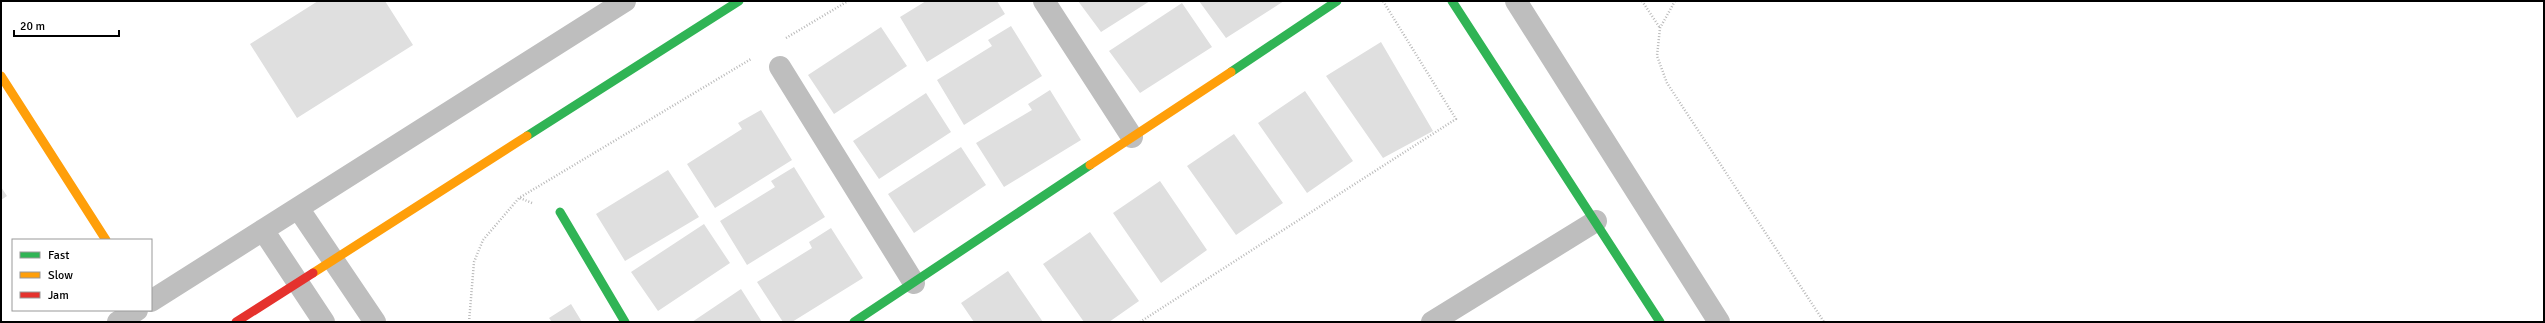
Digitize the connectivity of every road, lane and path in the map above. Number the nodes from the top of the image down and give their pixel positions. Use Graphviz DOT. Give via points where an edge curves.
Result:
graph roads {
  1 [pos="625,1"];
  2 [pos="739,1"];
  3 [pos="848,1"];
  4 [pos="1044,1"];
  5 [pos="1337,1"];
  6 [pos="1383,1"];
  7 [pos="1452,1"];
  8 [pos="1516,1"];
  9 [pos="1642,1"];
  10 [pos="1675,1"];
  11 [pos="1660,28"];
  12 [pos="780,42"];
  13 [pos="753,58"];
  14 [pos="780,67"];
  15 [pos="1,76"];
  16 [pos="1132,137"];
  17 [pos="298,208"];
  18 [pos="560,212"];
  19 [pos="1596,221"];
  20 [pos="263,230"];
  21 [pos="105,239"];
  22 [pos="333,260"];
  23 [pos="914,282"];
  24 [pos="298,283"];
  25 [pos="152,300"];
  26 [pos="135,311"];
  27 [pos="118,322"];
  28 [pos="236,322"];
  29 [pos="324,322"];
  30 [pos="375,322"];
  31 [pos="469,322"];
  32 [pos="625,322"];
  33 [pos="854,322"];
  34 [pos="1140,322"];
  35 [pos="1432,322"];
  36 [pos="1660,322"];
  37 [pos="1719,322"];
  38 [pos="1824,322"];
  1 -- 17 [label="street"];
  2 -- 22 [label="street"];
  3 -- 12 [label="path"];
  4 -- 16 [label="street"];
  5 -- 16 [label="street"];
  6 -- 34 [label="path" via="1456,119"];
  7 -- 19 [label="street"];
  8 -- 37 [label="street"];
  9 -- 11 [label="path"];
  10 -- 11 [label="path"];
  11 -- 38 [label="path" via="1657,56 1667,83"];
  13 -- 31 [label="path" via="519,198 483,240 474,262"];
  14 -- 23 [label="street"];
  15 -- 21 [label="street"];
  16 -- 23 [label="street"];
  17 -- 20 [label="street"];
  17 -- 22 [label="street"];
  18 -- 32 [label="street"];
  19 -- 35 [label="street"];
  19 -- 36 [label="street"];
  20 -- 24 [label="street"];
  20 -- 25 [label="street"];
  22 -- 24 [label="street"];
  22 -- 30 [label="street"];
  23 -- 33 [label="street"];
  24 -- 28 [label="street"];
  24 -- 29 [label="street"];
  26 -- 27 [label="street"];
}
